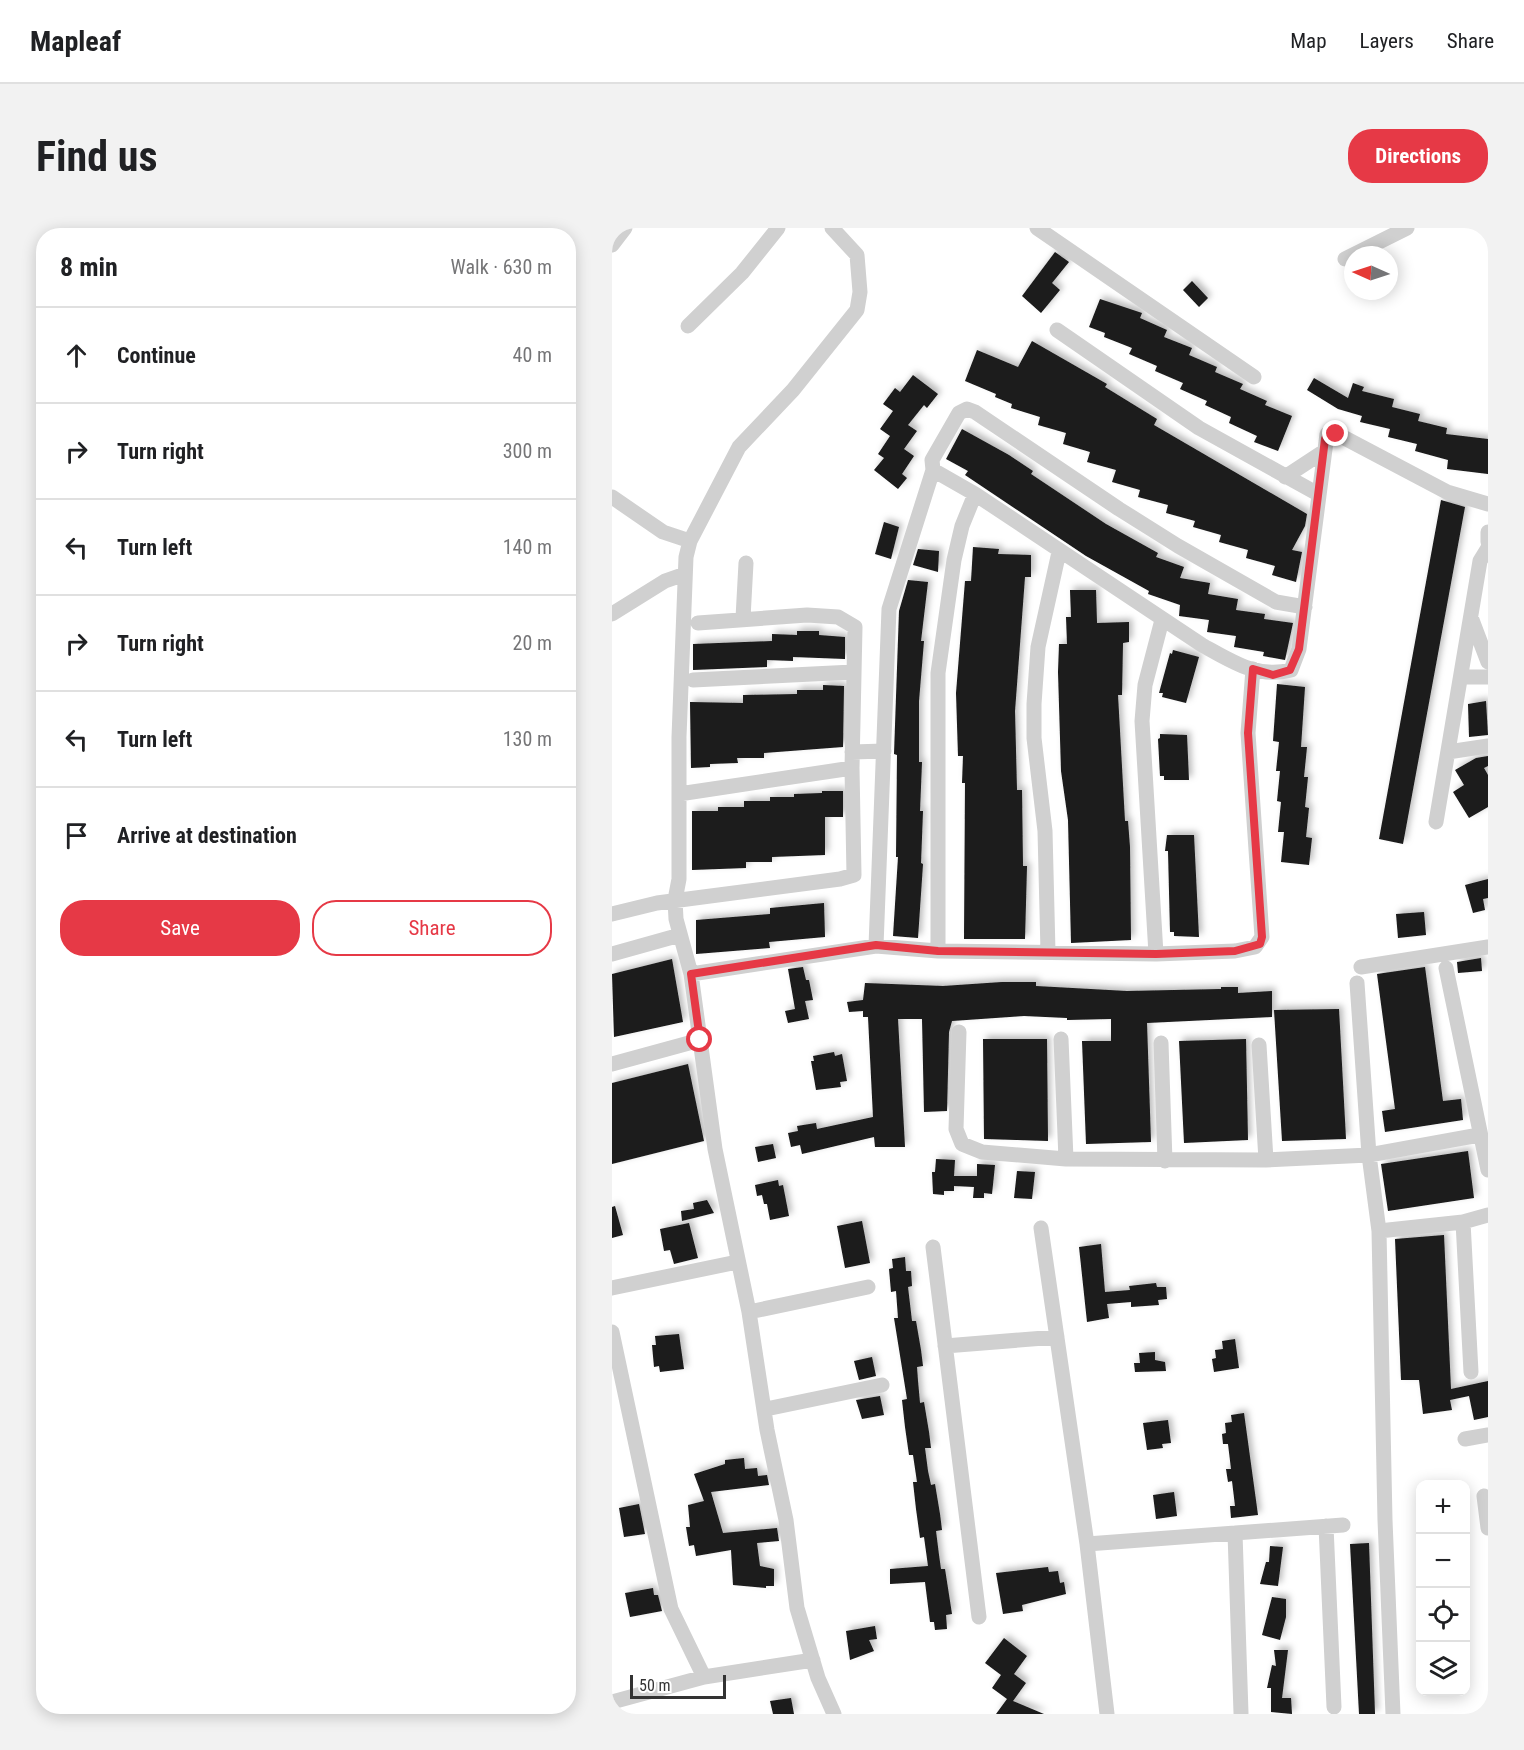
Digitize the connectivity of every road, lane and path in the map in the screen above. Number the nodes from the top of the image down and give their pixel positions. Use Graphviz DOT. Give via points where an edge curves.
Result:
graph roads {
  1 [pos="625,228"];
  2 [pos="778,228"];
  3 [pos="832,228"];
  4 [pos="1037,228"];
  5 [pos="1407,228"];
  6 [pos="612,245"];
  7 [pos="1371,246"];
  8 [pos="688,326"];
  9 [pos="1057,330"];
  10 [pos="1254,377"];
  11 [pos="1323,452"];
  12 [pos="933,470"];
  13 [pos="1285,477"];
  14 [pos="975,494"];
  15 [pos="1318,494"];
  16 [pos="612,497"];
  17 [pos="1488,504"];
  18 [pos="1488,532"];
  19 [pos="690,541"];
  20 [pos="1488,542"];
  21 [pos="1488,548"];
  22 [pos="1059,552"];
  23 [pos="746,562"];
  24 [pos="685,574"];
  25 [pos="1305,607"];
  26 [pos="612,614"];
  27 [pos="1471,616"];
  28 [pos="743,618"];
  29 [pos="1162,620"];
  30 [pos="698,624"];
  31 [pos="1488,662"];
  32 [pos="1253,669"];
  33 [pos="853,672"];
  34 [pos="1462,677"];
  35 [pos="1488,678"];
  36 [pos="693,680"];
  37 [pos="1488,746"];
  38 [pos="852,752"];
  39 [pos="884,752"];
  40 [pos="1448,752"];
  41 [pos="852,768"];
  42 [pos="679,794"];
  43 [pos="1436,822"];
  44 [pos="675,900"];
  45 [pos="612,914"];
  46 [pos="680,934"];
  47 [pos="876,945"];
  48 [pos="1488,947"];
  49 [pos="938,951"];
  50 [pos="1048,952"];
  51 [pos="612,954"];
  52 [pos="1156,954"];
  53 [pos="1361,967"];
  54 [pos="1446,968"];
  55 [pos="691,974"];
  56 [pos="1357,983"];
  57 [pos="959,1032"];
  58 [pos="1061,1039"];
  59 [pos="700,1040"];
  60 [pos="1161,1043"];
  61 [pos="1259,1046"];
  62 [pos="612,1064"];
  63 [pos="1488,1081"];
  64 [pos="1472,1083"];
  65 [pos="1479,1135"];
  66 [pos="1369,1155"];
  67 [pos="1066,1159"];
  68 [pos="1266,1160"];
  69 [pos="1165,1161"];
  70 [pos="1488,1170"];
  71 [pos="1488,1215"];
  72 [pos="1463,1222"];
  73 [pos="1041,1228"];
  74 [pos="1379,1231"];
  75 [pos="933,1247"];
  76 [pos="737,1262"];
  77 [pos="868,1287"];
  78 [pos="612,1288"];
  79 [pos="749,1312"];
  80 [pos="612,1332"];
  81 [pos="1057,1337"];
  82 [pos="945,1346"];
  83 [pos="1471,1372"];
  84 [pos="882,1385"];
  85 [pos="766,1409"];
  86 [pos="1488,1435"];
  87 [pos="1465,1439"];
  88 [pos="1484,1496"];
  89 [pos="1343,1525"];
  90 [pos="1326,1526"];
  91 [pos="1488,1528"];
  92 [pos="1235,1533"];
  93 [pos="1087,1544"];
  94 [pos="979,1617"];
  95 [pos="813,1660"];
  96 [pos="704,1677"];
  97 [pos="612,1702"];
  98 [pos="1334,1707"];
  99 [pos="1241,1713"];
  100 [pos="834,1714"];
  101 [pos="1107,1714"];
  102 [pos="1393,1714"];
  1 -- 6 [label="street"];
  2 -- 8 [label="street" via="742,273"];
  3 -- 19 [label="street" via="857,255 857,310 793,390 740,447"];
  4 -- 10 [label="street"];
  5 -- 7 [label="street"];
  9 -- 13 [label="street" via="1199,428"];
  11 -- 13 [label="street"];
  11 -- 15 [label="street"];
  11 -- 17 [label="street" via="1327,434 1336,434 1447,492"];
  12 -- 14 [label="street"];
  12 -- 25 [label="street" via="934,456 959,413 967,409 1178,546 1276,602"];
  12 -- 39 [label="street" via="890,609"];
  13 -- 15 [label="street"];
  14 -- 22 [label="street"];
  14 -- 49 [label="street" via="954,560 938,673"];
  15 -- 25 [label="street"];
  16 -- 19 [label="street" via="663,531"];
  18 -- 20 [label="street"];
  19 -- 24 [label="street"];
  21 -- 27 [label="street" via="1481,556"];
  22 -- 29 [label="street"];
  22 -- 50 [label="street" via="1038,647 1034,704 1045,831"];
  23 -- 28 [label="street"];
  24 -- 26 [label="street" via="665,581"];
  24 -- 42 [label="street"];
  25 -- 32 [label="street" via="1299,649 1290,670 1273,675"];
  27 -- 31 [label="street"];
  27 -- 34 [label="street"];
  28 -- 30 [label="street"];
  28 -- 33 [label="street" via="838,617 855,627"];
  29 -- 32 [label="street" via="1202,645"];
  29 -- 52 [label="street" via="1145,685 1142,721"];
  32 -- 52 [label="street" via="1248,733 1260,944 1235,951"];
  33 -- 36 [label="street"];
  33 -- 38 [label="street"];
  34 -- 35 [label="street"];
  34 -- 40 [label="street"];
  37 -- 40 [label="street"];
  38 -- 39 [label="street"];
  38 -- 41 [label="street"];
  39 -- 47 [label="street"];
  40 -- 43 [label="street"];
  41 -- 42 [label="street"];
  41 -- 44 [label="street" via="854,875"];
  42 -- 44 [label="street" via="679,879"];
  44 -- 45 [label="street"];
  44 -- 46 [label="street"];
  46 -- 51 [label="street"];
  46 -- 55 [label="street"];
  47 -- 49 [label="street"];
  47 -- 55 [label="street"];
  48 -- 53 [label="street"];
  49 -- 50 [label="street"];
  50 -- 52 [label="street"];
  54 -- 64 [label="street"];
  55 -- 59 [label="street"];
  56 -- 66 [label="street"];
  57 -- 67 [label="street" via="956,1129 962,1144 982,1152"];
  58 -- 67 [label="street"];
  59 -- 62 [label="street"];
  59 -- 76 [label="street" via="715,1149"];
  60 -- 69 [label="street"];
  61 -- 68 [label="street"];
  63 -- 64 [label="street"];
  64 -- 65 [label="street"];
  65 -- 66 [label="street"];
  65 -- 70 [label="street"];
  66 -- 68 [label="street"];
  66 -- 74 [label="street"];
  67 -- 69 [label="street"];
  68 -- 69 [label="street"];
  71 -- 72 [label="street"];
  72 -- 74 [label="street"];
  72 -- 83 [label="street"];
  73 -- 81 [label="street"];
  74 -- 102 [label="street"];
  75 -- 82 [label="street"];
  76 -- 78 [label="street"];
  76 -- 79 [label="street"];
  77 -- 79 [label="street"];
  79 -- 85 [label="street"];
  80 -- 96 [label="street" via="670,1609"];
  81 -- 82 [label="street"];
  81 -- 93 [label="street"];
  82 -- 94 [label="street"];
  84 -- 85 [label="street"];
  85 -- 95 [label="street" via="797,1608"];
  86 -- 87 [label="street"];
  88 -- 91 [label="street"];
  89 -- 90 [label="street"];
  90 -- 92 [label="street"];
  90 -- 98 [label="street"];
  92 -- 93 [label="street"];
  92 -- 99 [label="street"];
  93 -- 101 [label="street"];
  95 -- 96 [label="street"];
  95 -- 100 [label="street"];
  96 -- 97 [label="street"];
}
